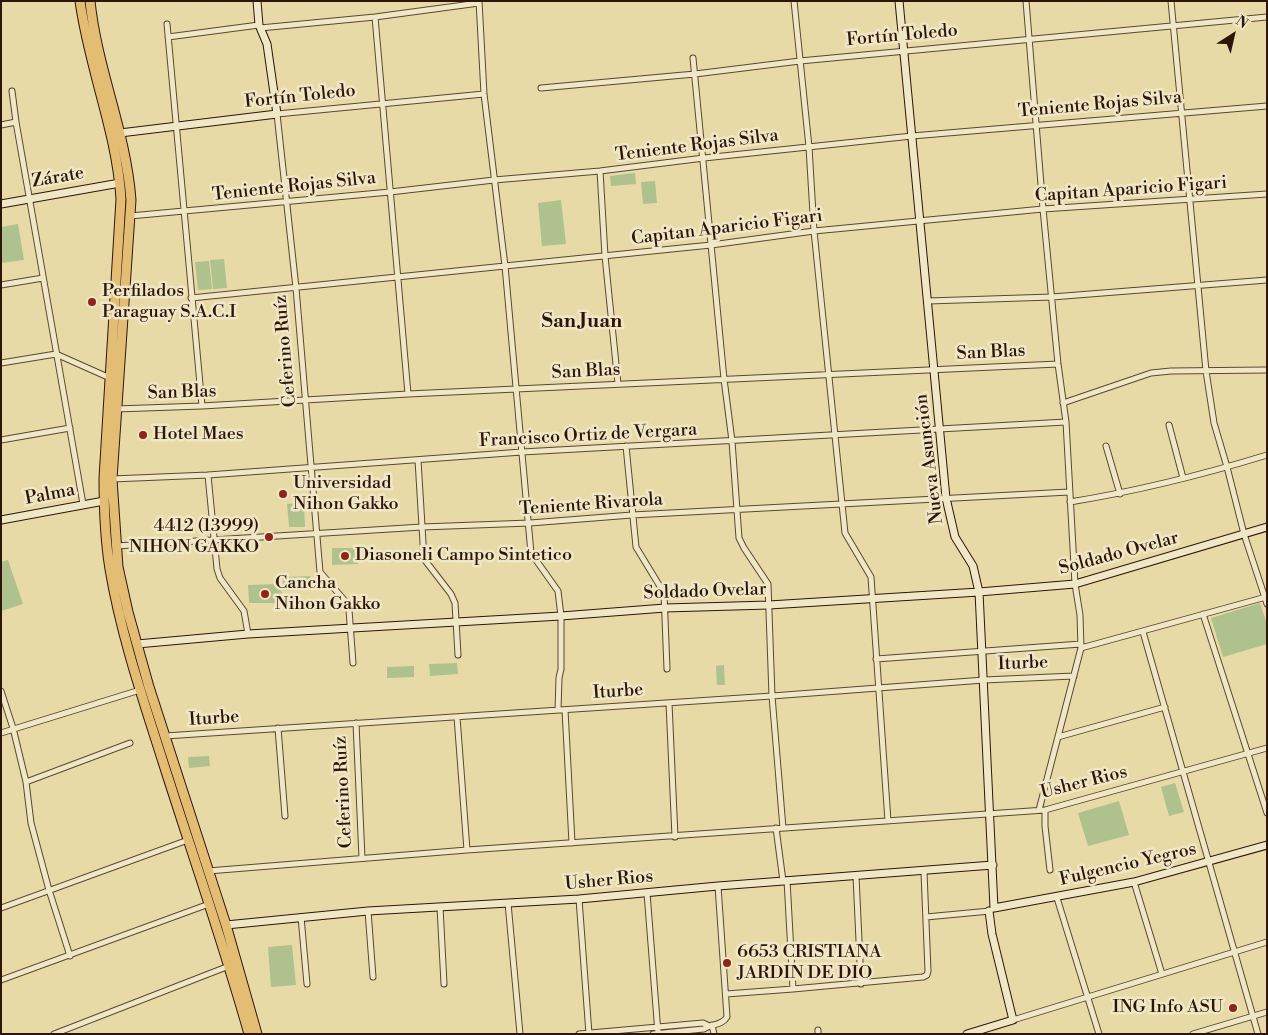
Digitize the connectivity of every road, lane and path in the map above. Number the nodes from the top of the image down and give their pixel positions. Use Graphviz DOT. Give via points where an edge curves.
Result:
graph roads {
  1 [pos="80,1"];
  2 [pos="90,1"];
  3 [pos="257,1"];
  4 [pos="794,1"];
  5 [pos="899,1"];
  6 [pos="1026,1"];
  7 [pos="1171,1"];
  8 [pos="479,2"];
  9 [pos="375,17"];
  10 [pos="1267,17"];
  11 [pos="167,24"];
  12 [pos="1174,26"];
  13 [pos="260,27"];
  14 [pos="270,28"];
  15 [pos="168,37"];
  16 [pos="1030,40"];
  17 [pos="267,44"];
  18 [pos="904,51"];
  19 [pos="693,58"];
  20 [pos="800,60"];
  21 [pos="695,74"];
  22 [pos="541,88"];
  23 [pos="12,92"];
  24 [pos="484,94"];
  25 [pos="382,103"];
  26 [pos="1267,106"];
  27 [pos="1182,112"];
  28 [pos="277,114"];
  29 [pos="16,122"];
  30 [pos="1,125"];
  31 [pos="175,125"];
  32 [pos="1036,125"];
  33 [pos="120,133"];
  34 [pos="912,136"];
  35 [pos="809,147"];
  36 [pos="704,158"];
  37 [pos="600,171"];
  38 [pos="494,180"];
  39 [pos="120,183"];
  40 [pos="390,192"];
  41 [pos="1267,194"];
  42 [pos="29,198"];
  43 [pos="1189,200"];
  44 [pos="286,202"];
  45 [pos="1,204"];
  46 [pos="1043,209"];
  47 [pos="183,212"];
  48 [pos="130,216"];
  49 [pos="920,222"];
  50 [pos="814,231"];
  51 [pos="711,245"];
  52 [pos="605,256"];
  53 [pos="505,266"];
  54 [pos="398,277"];
  55 [pos="43,278"];
  56 [pos="1267,280"];
  57 [pos="1,285"];
  58 [pos="1198,285"];
  59 [pos="296,288"];
  60 [pos="1052,297"];
  61 [pos="191,298"];
  62 [pos="928,301"];
  63 [pos="56,354"];
  64 [pos="1,363"];
  65 [pos="1058,364"];
  66 [pos="935,370"];
  67 [pos="1267,370"];
  68 [pos="1206,371"];
  69 [pos="829,373"];
  70 [pos="110,378"];
  71 [pos="724,379"];
  72 [pos="618,384"];
  73 [pos="516,390"];
  74 [pos="408,394"];
  75 [pos="305,401"];
  76 [pos="1063,403"];
  77 [pos="202,406"];
  78 [pos="116,409"];
  79 [pos="1066,422"];
  80 [pos="1169,424"];
  81 [pos="70,428"];
  82 [pos="940,429"];
  83 [pos="836,435"];
  84 [pos="1,440"];
  85 [pos="732,441"];
  86 [pos="626,446"];
  87 [pos="1106,446"];
  88 [pos="522,452"];
  89 [pos="1267,455"];
  90 [pos="418,460"];
  91 [pos="313,467"];
  92 [pos="1227,467"];
  93 [pos="208,475"];
  94 [pos="1183,478"];
  95 [pos="112,479"];
  96 [pos="1069,492"];
  97 [pos="1120,494"];
  98 [pos="946,498"];
  99 [pos="104,501"];
  100 [pos="1070,502"];
  101 [pos="843,503"];
  102 [pos="83,504"];
  103 [pos="736,510"];
  104 [pos="632,515"];
  105 [pos="1,520"];
  106 [pos="530,523"];
  107 [pos="422,527"];
  108 [pos="1267,527"];
  109 [pos="316,534"];
  110 [pos="1244,534"];
  111 [pos="214,540"];
  112 [pos="116,546"];
  113 [pos="1075,584"];
  114 [pos="979,592"];
  115 [pos="873,598"];
  116 [pos="1266,598"];
  117 [pos="1267,604"];
  118 [pos="770,605"];
  119 [pos="665,608"];
  120 [pos="1202,614"];
  121 [pos="561,616"];
  122 [pos="457,622"];
  123 [pos="351,628"];
  124 [pos="1143,632"];
  125 [pos="248,634"];
  126 [pos="132,645"];
  127 [pos="1081,646"];
  128 [pos="982,652"];
  129 [pos="458,656"];
  130 [pos="876,660"];
  131 [pos="354,663"];
  132 [pos="667,669"];
  133 [pos="1074,676"];
  134 [pos="984,680"];
  135 [pos="878,688"];
  136 [pos="140,690"];
  137 [pos="1,691"];
  138 [pos="772,696"];
  139 [pos="669,703"];
  140 [pos="1165,707"];
  141 [pos="558,710"];
  142 [pos="565,710"];
  143 [pos="457,717"];
  144 [pos="356,724"];
  145 [pos="13,728"];
  146 [pos="278,728"];
  147 [pos="1,732"];
  148 [pos="165,736"];
  149 [pos="1058,737"];
  150 [pos="130,743"];
  151 [pos="1267,748"];
  152 [pos="1246,754"];
  153 [pos="1183,772"];
  154 [pos="26,782"];
  155 [pos="1042,810"];
  156 [pos="1267,813"];
  157 [pos="990,815"];
  158 [pos="285,816"];
  159 [pos="888,821"];
  160 [pos="776,828"];
  161 [pos="783,828"];
  162 [pos="675,836"];
  163 [pos="188,840"];
  164 [pos="572,843"];
  165 [pos="1267,845"];
  166 [pos="468,850"];
  167 [pos="362,858"];
  168 [pos="1208,861"];
  169 [pos="994,865"];
  170 [pos="208,870"];
  171 [pos="1050,870"];
  172 [pos="924,872"];
  173 [pos="856,876"];
  174 [pos="785,880"];
  175 [pos="1134,882"];
  176 [pos="718,886"];
  177 [pos="49,890"];
  178 [pos="647,893"];
  179 [pos="1057,898"];
  180 [pos="579,899"];
  181 [pos="508,903"];
  182 [pos="209,904"];
  183 [pos="440,907"];
  184 [pos="1,908"];
  185 [pos="992,910"];
  186 [pos="368,911"];
  187 [pos="926,917"];
  188 [pos="301,918"];
  189 [pos="226,925"];
  190 [pos="1267,942"];
  191 [pos="1235,952"];
  192 [pos="70,956"];
  193 [pos="229,966"];
  194 [pos="1162,974"];
  195 [pos="373,977"];
  196 [pos="1,980"];
  197 [pos="307,984"];
  198 [pos="444,984"];
  199 [pos="861,984"];
  200 [pos="794,989"];
  201 [pos="726,994"];
  202 [pos="1087,996"];
  203 [pos="1267,1012"];
  204 [pos="1253,1016"];
  205 [pos="1013,1020"];
  206 [pos="710,1025"];
  207 [pos="658,1030"];
  208 [pos="634,1031"];
  209 [pos="589,1033"];
  210 [pos="54,1034"];
  211 [pos="249,1034"];
  212 [pos="257,1034"];
  213 [pos="520,1034"];
  214 [pos="579,1034"];
  215 [pos="653,1034"];
  216 [pos="714,1034"];
  217 [pos="967,1034"];
  218 [pos="1099,1034"];
  219 [pos="1193,1034"];
  220 [pos="1258,1034"];
  1 -- 39 [label="highway" via="88,50"];
  2 -- 33 [label="highway" via="96,43"];
  3 -- 13 [label="street"];
  4 -- 20 [label="street"];
  5 -- 18 [label="street, Nueva Asunción"];
  6 -- 16 [label="street"];
  7 -- 12 [label="street"];
  8 -- 9 [label="street"];
  8 -- 24 [label="street"];
  9 -- 14 [label="street"];
  9 -- 25 [label="street"];
  10 -- 12 [label="street, Fortín Toledo"];
  11 -- 15 [label="street"];
  12 -- 16 [label="street, Fortín Toledo"];
  12 -- 27 [label="street"];
  13 -- 14 [label="street"];
  13 -- 15 [label="street"];
  13 -- 17 [label="street"];
  14 -- 17 [label="street, Ceferino Ruíz"];
  15 -- 31 [label="street"];
  16 -- 18 [label="street, Fortín Toledo"];
  16 -- 32 [label="street"];
  17 -- 28 [label="street, Ceferino Ruíz"];
  18 -- 20 [label="street, Fortín Toledo"];
  18 -- 34 [label="street, Nueva Asunción"];
  19 -- 21 [label="street"];
  20 -- 21 [label="street, Fortín Toledo"];
  20 -- 35 [label="street"];
  21 -- 22 [label="street, Fortín Toledo"];
  21 -- 36 [label="street"];
  23 -- 29 [label="street"];
  24 -- 25 [label="street, Fortín Toledo"];
  24 -- 38 [label="street"];
  25 -- 28 [label="street, Fortín Toledo"];
  25 -- 40 [label="street"];
  26 -- 27 [label="street, Teniente Rojas Silva"];
  27 -- 32 [label="street, Teniente Rojas Silva"];
  27 -- 43 [label="street"];
  28 -- 31 [label="street, Fortín Toledo"];
  28 -- 44 [label="street, Ceferino Ruíz"];
  29 -- 30 [label="street"];
  29 -- 42 [label="street"];
  31 -- 33 [label="street, Fortín Toledo"];
  31 -- 47 [label="street"];
  32 -- 34 [label="street, Teniente Rojas Silva"];
  32 -- 46 [label="street"];
  33 -- 48 [label="highway" via="129,175"];
  34 -- 35 [label="street, Teniente Rojas Silva"];
  34 -- 49 [label="street, Nueva Asunción"];
  35 -- 36 [label="street, Teniente Rojas Silva"];
  35 -- 50 [label="street"];
  36 -- 37 [label="street, Teniente Rojas Silva"];
  36 -- 51 [label="street"];
  37 -- 38 [label="street, Teniente Rojas Silva"];
  37 -- 52 [label="street"];
  38 -- 40 [label="street, Teniente Rojas Silva"];
  38 -- 53 [label="street"];
  39 -- 42 [label="street, Zárate"];
  39 -- 70 [label="highway" via="121,216"];
  40 -- 44 [label="street, Teniente Rojas Silva"];
  40 -- 54 [label="street"];
  41 -- 43 [label="street, Capitan Aparicio Figari"];
  42 -- 45 [label="street, Zárate"];
  42 -- 55 [label="street"];
  43 -- 46 [label="street, Capitan Aparicio Figari"];
  43 -- 58 [label="street"];
  44 -- 47 [label="street, Teniente Rojas Silva"];
  44 -- 59 [label="street, Ceferino Ruíz"];
  46 -- 49 [label="street, Capitan Aparicio Figari"];
  46 -- 60 [label="street"];
  47 -- 48 [label="street, Teniente Rojas Silva"];
  47 -- 61 [label="street"];
  48 -- 78 [label="highway"];
  49 -- 50 [label="street, Capitan Aparicio Figari"];
  49 -- 62 [label="street, Nueva Asunción"];
  50 -- 51 [label="street, Capitan Aparicio Figari"];
  50 -- 69 [label="street"];
  51 -- 52 [label="street, Capitan Aparicio Figari"];
  51 -- 71 [label="street"];
  52 -- 53 [label="street, Capitan Aparicio Figari"];
  52 -- 72 [label="street"];
  53 -- 54 [label="street, Capitan Aparicio Figari"];
  53 -- 73 [label="street"];
  54 -- 59 [label="street, Capitan Aparicio Figari"];
  54 -- 74 [label="street"];
  55 -- 57 [label="street"];
  55 -- 63 [label="street"];
  56 -- 58 [label="street"];
  58 -- 60 [label="street"];
  58 -- 68 [label="street"];
  59 -- 61 [label="street, Capitan Aparicio Figari"];
  59 -- 75 [label="street, Ceferino Ruíz"];
  60 -- 62 [label="street"];
  60 -- 65 [label="street"];
  61 -- 77 [label="street"];
  62 -- 66 [label="street, Nueva Asunción"];
  63 -- 64 [label="street"];
  63 -- 70 [label="street"];
  63 -- 81 [label="street"];
  65 -- 66 [label="street, San Blas"];
  65 -- 76 [label="street"];
  66 -- 69 [label="street, San Blas"];
  66 -- 82 [label="street, Nueva Asunción"];
  67 -- 68 [label="street"];
  68 -- 76 [label="street" via="1151,373"];
  68 -- 92 [label="street" via="1214,423"];
  69 -- 71 [label="street, San Blas"];
  69 -- 83 [label="street"];
  70 -- 99 [label="highway"];
  71 -- 72 [label="street, San Blas"];
  71 -- 85 [label="street"];
  72 -- 73 [label="street, San Blas"];
  73 -- 74 [label="street, San Blas"];
  73 -- 88 [label="street"];
  74 -- 75 [label="street, San Blas"];
  75 -- 77 [label="street, San Blas"];
  75 -- 91 [label="street, Ceferino Ruíz"];
  76 -- 79 [label="street"];
  77 -- 78 [label="street, San Blas"];
  78 -- 95 [label="highway"];
  79 -- 82 [label="street, Francisco Ortiz de Vergara"];
  79 -- 96 [label="street"];
  80 -- 94 [label="street"];
  81 -- 84 [label="street"];
  81 -- 102 [label="street"];
  82 -- 83 [label="street, Francisco Ortiz de Vergara"];
  82 -- 98 [label="street, Nueva Asunción"];
  83 -- 85 [label="street, Francisco Ortiz de Vergara"];
  83 -- 101 [label="street"];
  85 -- 86 [label="street, Francisco Ortiz de Vergara"];
  85 -- 103 [label="street"];
  86 -- 88 [label="street, Francisco Ortiz de Vergara"];
  86 -- 104 [label="street"];
  87 -- 97 [label="street"];
  88 -- 90 [label="street, Francisco Ortiz de Vergara"];
  88 -- 106 [label="street"];
  89 -- 92 [label="street"];
  90 -- 91 [label="street, Francisco Ortiz de Vergara"];
  90 -- 107 [label="street"];
  91 -- 93 [label="street, Francisco Ortiz de Vergara"];
  91 -- 109 [label="street, Ceferino Ruíz"];
  92 -- 94 [label="street"];
  92 -- 110 [label="street"];
  93 -- 95 [label="street, Francisco Ortiz de Vergara"];
  93 -- 111 [label="street"];
  94 -- 97 [label="street"];
  95 -- 112 [label="highway"];
  96 -- 98 [label="street, Teniente Rivarola"];
  96 -- 100 [label="street"];
  97 -- 100 [label="street"];
  98 -- 101 [label="street, Teniente Rivarola"];
  98 -- 114 [label="street, Nueva Asunción" via="955,537 973,566"];
  99 -- 102 [label="street, Palma"];
  99 -- 126 [label="highway" via="110,569"];
  100 -- 113 [label="street"];
  101 -- 103 [label="street, Teniente Rivarola"];
  101 -- 115 [label="street" via="845,533 871,577"];
  102 -- 105 [label="street, Palma"];
  103 -- 104 [label="street, Teniente Rivarola"];
  103 -- 118 [label="street" via="739,538 768,584"];
  104 -- 106 [label="street, Teniente Rivarola"];
  104 -- 119 [label="street" via="636,547 664,593"];
  106 -- 107 [label="street, Teniente Rivarola"];
  106 -- 121 [label="street" via="531,553 558,591"];
  107 -- 109 [label="street, Teniente Rivarola"];
  107 -- 122 [label="street" via="424,558 451,594"];
  108 -- 110 [label="street, Soldado Ovelar"];
  109 -- 111 [label="street, Teniente Rivarola"];
  109 -- 123 [label="street, Ceferino Ruíz" via="320,572 345,601"];
  110 -- 113 [label="street, Soldado Ovelar"];
  110 -- 116 [label="street"];
  111 -- 112 [label="street, Teniente Rivarola"];
  111 -- 125 [label="street" via="220,578 244,611"];
  112 -- 126 [label="highway"];
  113 -- 114 [label="street, Soldado Ovelar"];
  113 -- 127 [label="street"];
  114 -- 115 [label="street, Soldado Ovelar"];
  114 -- 128 [label="street, Nueva Asunción"];
  115 -- 118 [label="street, Soldado Ovelar"];
  115 -- 130 [label="street"];
  116 -- 117 [label="street"];
  116 -- 120 [label="street"];
  118 -- 119 [label="street, Soldado Ovelar"];
  118 -- 138 [label="street"];
  119 -- 121 [label="street, Soldado Ovelar"];
  119 -- 132 [label="street"];
  120 -- 124 [label="street"];
  120 -- 152 [label="street"];
  121 -- 122 [label="street, Soldado Ovelar"];
  121 -- 141 [label="street"];
  122 -- 123 [label="street, Soldado Ovelar"];
  122 -- 129 [label="street"];
  123 -- 125 [label="street, Soldado Ovelar"];
  123 -- 131 [label="street, Ceferino Ruíz"];
  124 -- 127 [label="street"];
  124 -- 140 [label="street"];
  125 -- 126 [label="street, Soldado Ovelar"];
  126 -- 136 [label="highway"];
  126 -- 148 [label="highway"];
  127 -- 128 [label="street"];
  127 -- 133 [label="street"];
  128 -- 130 [label="street"];
  128 -- 134 [label="street, Nueva Asunción"];
  130 -- 135 [label="street"];
  133 -- 134 [label="street, Iturbe"];
  133 -- 149 [label="street"];
  134 -- 135 [label="street, Iturbe"];
  134 -- 157 [label="street, Nueva Asunción"];
  135 -- 138 [label="street, Iturbe"];
  135 -- 159 [label="street"];
  136 -- 145 [label="street"];
  136 -- 163 [label="highway"];
  137 -- 145 [label="street"];
  138 -- 139 [label="street, Iturbe"];
  138 -- 161 [label="street"];
  139 -- 142 [label="street, Iturbe"];
  139 -- 162 [label="street"];
  140 -- 149 [label="street"];
  140 -- 153 [label="street"];
  141 -- 142 [label="street, Iturbe"];
  141 -- 143 [label="street, Iturbe"];
  142 -- 164 [label="street"];
  143 -- 144 [label="street, Iturbe"];
  143 -- 166 [label="street"];
  144 -- 146 [label="street, Iturbe"];
  144 -- 167 [label="street, Ceferino Ruíz"];
  145 -- 147 [label="street"];
  145 -- 154 [label="street"];
  146 -- 148 [label="street, Iturbe"];
  146 -- 158 [label="street"];
  148 -- 170 [label="highway"];
  149 -- 155 [label="street"];
  150 -- 154 [label="street"];
  151 -- 152 [label="street, Usher Rios"];
  152 -- 153 [label="street, Usher Rios"];
  152 -- 156 [label="street"];
  153 -- 155 [label="street, Usher Rios"];
  153 -- 168 [label="street"];
  154 -- 177 [label="street" via="31,823"];
  155 -- 157 [label="street, Usher Rios"];
  155 -- 171 [label="street"];
  157 -- 159 [label="street, Usher Rios"];
  157 -- 169 [label="street, Nueva Asunción"];
  159 -- 161 [label="street, Usher Rios"];
  160 -- 161 [label="street, Usher Rios"];
  160 -- 162 [label="street, Usher Rios"];
  160 -- 174 [label="street"];
  162 -- 164 [label="street, Usher Rios"];
  163 -- 177 [label="street"];
  163 -- 182 [label="highway"];
  164 -- 166 [label="street, Usher Rios"];
  165 -- 168 [label="street, Fulgencio Yegros"];
  166 -- 167 [label="street, Usher Rios"];
  167 -- 170 [label="street, Usher Rios"];
  168 -- 175 [label="street, Fulgencio Yegros"];
  168 -- 191 [label="street"];
  169 -- 172 [label="street, Usher Rios"];
  169 -- 185 [label="street, Nueva Asunción"];
  170 -- 189 [label="highway"];
  172 -- 173 [label="street, Usher Rios"];
  172 -- 187 [label="street"];
  173 -- 174 [label="street, Usher Rios"];
  173 -- 199 [label="street"];
  174 -- 176 [label="street, Usher Rios"];
  174 -- 200 [label="street"];
  175 -- 179 [label="street, Fulgencio Yegros"];
  175 -- 194 [label="street"];
  176 -- 178 [label="street, Usher Rios"];
  176 -- 201 [label="street"];
  177 -- 184 [label="street"];
  177 -- 192 [label="street"];
  178 -- 180 [label="street, Usher Rios"];
  178 -- 207 [label="street"];
  179 -- 185 [label="street, Fulgencio Yegros"];
  179 -- 202 [label="street"];
  180 -- 181 [label="street, Usher Rios"];
  180 -- 209 [label="street"];
  181 -- 183 [label="street, Usher Rios"];
  181 -- 213 [label="street"];
  182 -- 192 [label="street"];
  182 -- 193 [label="highway"];
  183 -- 186 [label="street, Usher Rios"];
  183 -- 198 [label="street"];
  185 -- 187 [label="street"];
  185 -- 205 [label="street, Nueva Asunción" via="991,928"];
  186 -- 188 [label="street, Usher Rios"];
  186 -- 195 [label="street"];
  187 -- 199 [label="street" via="927,975"];
  188 -- 189 [label="street, Usher Rios"];
  188 -- 197 [label="street"];
  189 -- 212 [label="highway"];
  190 -- 191 [label="street"];
  191 -- 194 [label="street"];
  191 -- 204 [label="street"];
  192 -- 196 [label="street"];
  193 -- 210 [label="street"];
  193 -- 211 [label="highway"];
  194 -- 202 [label="street"];
  199 -- 200 [label="street"];
  200 -- 201 [label="street"];
  201 -- 206 [label="street" via="727,1017"];
  202 -- 205 [label="street"];
  202 -- 218 [label="street"];
  203 -- 204 [label="street"];
  204 -- 219 [label="street"];
  204 -- 220 [label="street"];
  205 -- 217 [label="street"];
  206 -- 207 [label="street" via="704,1029"];
  206 -- 216 [label="street"];
  207 -- 208 [label="street"];
  207 -- 215 [label="street"];
  208 -- 209 [label="street"];
  209 -- 214 [label="street"];
}
